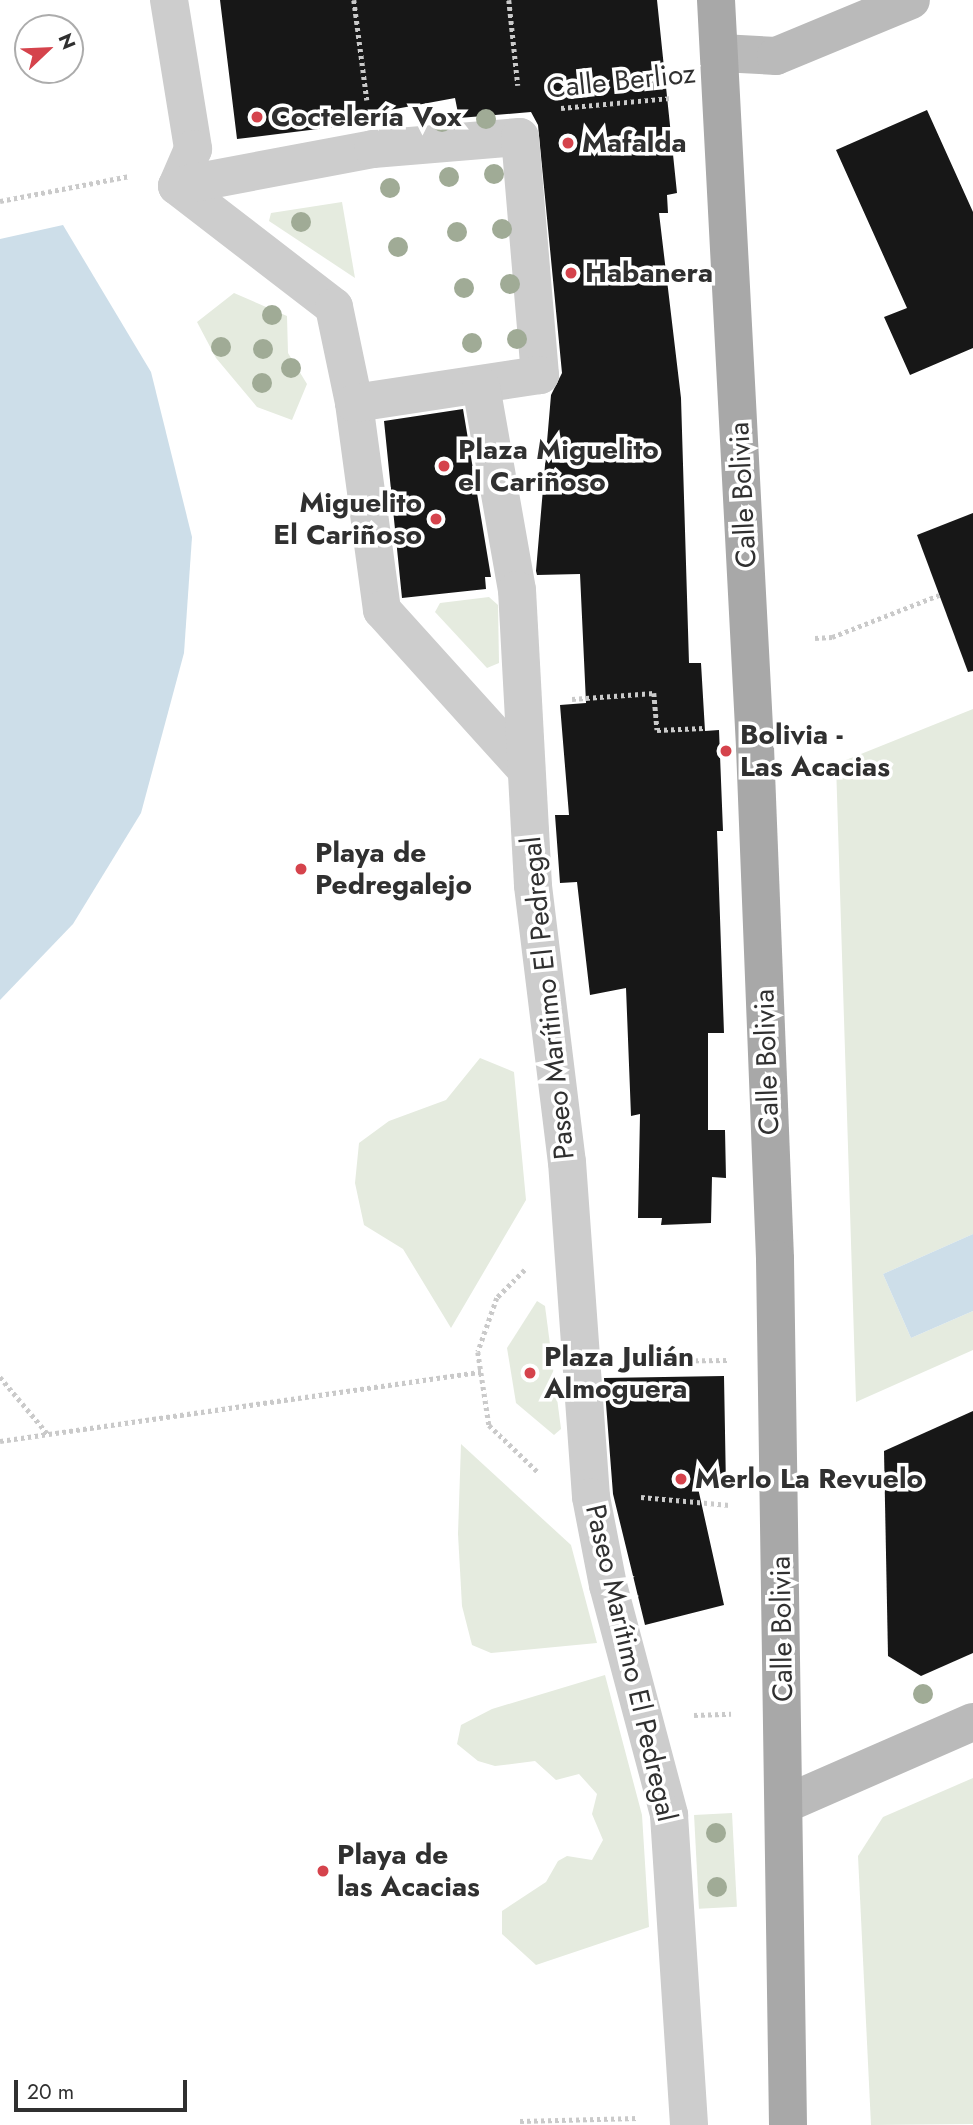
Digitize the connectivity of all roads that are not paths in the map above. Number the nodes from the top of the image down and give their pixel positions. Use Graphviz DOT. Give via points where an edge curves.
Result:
graph roads {
  1 [pos="169,0"];
  2 [pos="716,0"];
  3 [pos="911,0"];
  4 [pos="721,52"];
  5 [pos="182,175"];
  6 [pos="481,386"];
  7 [pos="354,403"];
  8 [pos="524,767"];
  9 [pos="973,1722"];
  10 [pos="785,1804"];
  11 [pos="688,2115"];
  12 [pos="788,2125"];
  1 -- 5 [label="street" via="193,149"];
  2 -- 4 [label="main road, Calle Bolivia"];
  3 -- 4 [label="street" via="776,56"];
  4 -- 10 [label="main road, Calle Bolivia" via="775,1259"];
  5 -- 6 [label="street" via="373,149 520,138 540,375"];
  5 -- 7 [label="street" via="334,307"];
  6 -- 7 [label="street"];
  6 -- 8 [label="street, Paseo Marítimo El Pedregal" via="517,590"];
  7 -- 8 [label="street" via="382,610"];
  8 -- 11 [label="street, Paseo Marítimo El Pedregal" via="592,1497 608,1585 669,1815"];
  9 -- 10 [label="street"];
  10 -- 12 [label="main road, Calle Bolivia"];
}
